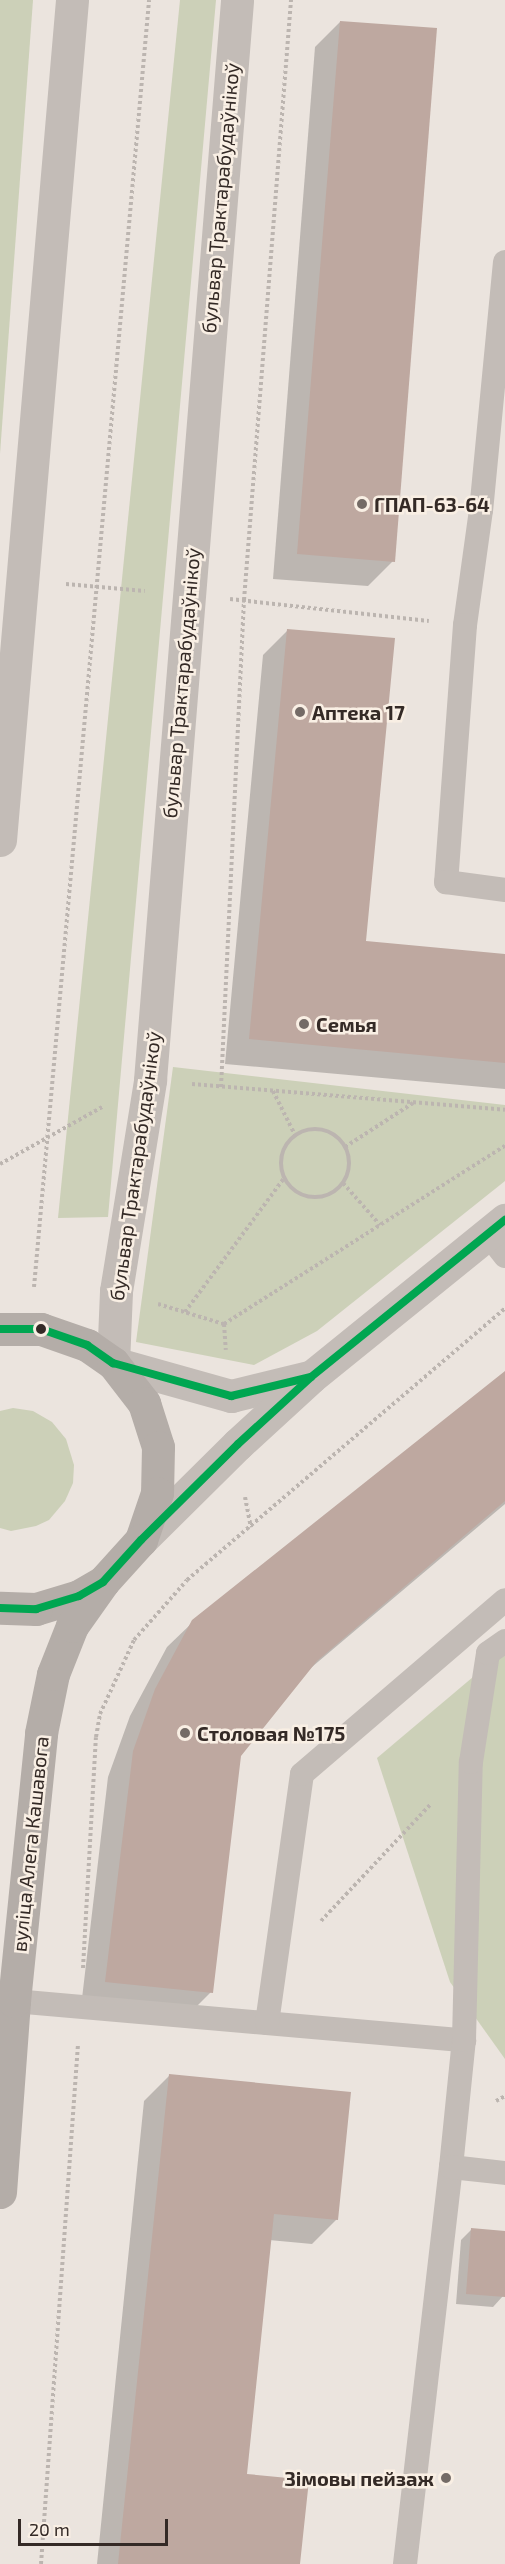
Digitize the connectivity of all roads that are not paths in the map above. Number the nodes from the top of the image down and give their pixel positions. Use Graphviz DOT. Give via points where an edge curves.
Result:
graph roads {
  1 [pos="72,0"];
  2 [pos="237,0"];
  3 [pos="505,262"];
  4 [pos="0,840"];
  5 [pos="505,890"];
  6 [pos="499,1236"];
  7 [pos="0,1329"];
  8 [pos="113,1363"];
  9 [pos="311,1377"];
  10 [pos="141,1540"];
  11 [pos="103,1582"];
  12 [pos="505,1600"];
  13 [pos="0,1608"];
  14 [pos="505,1641"];
  15 [pos="14,2001"];
  16 [pos="267,2023"];
  17 [pos="464,2040"];
  18 [pos="451,2167"];
  19 [pos="505,2173"];
  20 [pos="0,2192"];
  21 [pos="405,2564"];
  1 -- 4 [label="street"];
  2 -- 8 [label="street, бульвар Трактарабудаўнікоў" via="150,1080 116,1291"];
  3 -- 5 [label="lane" via="481,510 465,625 446,882"];
  6 -- 9 [label="street"];
  7 -- 8 [label="main road" via="41,1329 87,1345"];
  8 -- 9 [label="street" via="231,1396"];
  8 -- 10 [label="main road" via="144,1403 158,1448 157,1493"];
  9 -- 10 [label="street"];
  10 -- 11 [label="main road"];
  11 -- 13 [label="main road" via="79,1596 36,1609"];
  11 -- 15 [label="main road, вуліца Алега Кашавога" via="72,1626 51,1683 41,1733"];
  12 -- 16 [label="lane" via="302,1774"];
  14 -- 17 [label="lane" via="488,1653 471,1762"];
  15 -- 16 [label="lane"];
  15 -- 20 [label="main road, вуліца Алега Кашавога"];
  16 -- 17 [label="lane"];
  17 -- 18 [label="lane"];
  18 -- 19 [label="lane"];
  18 -- 21 [label="lane"];
}
